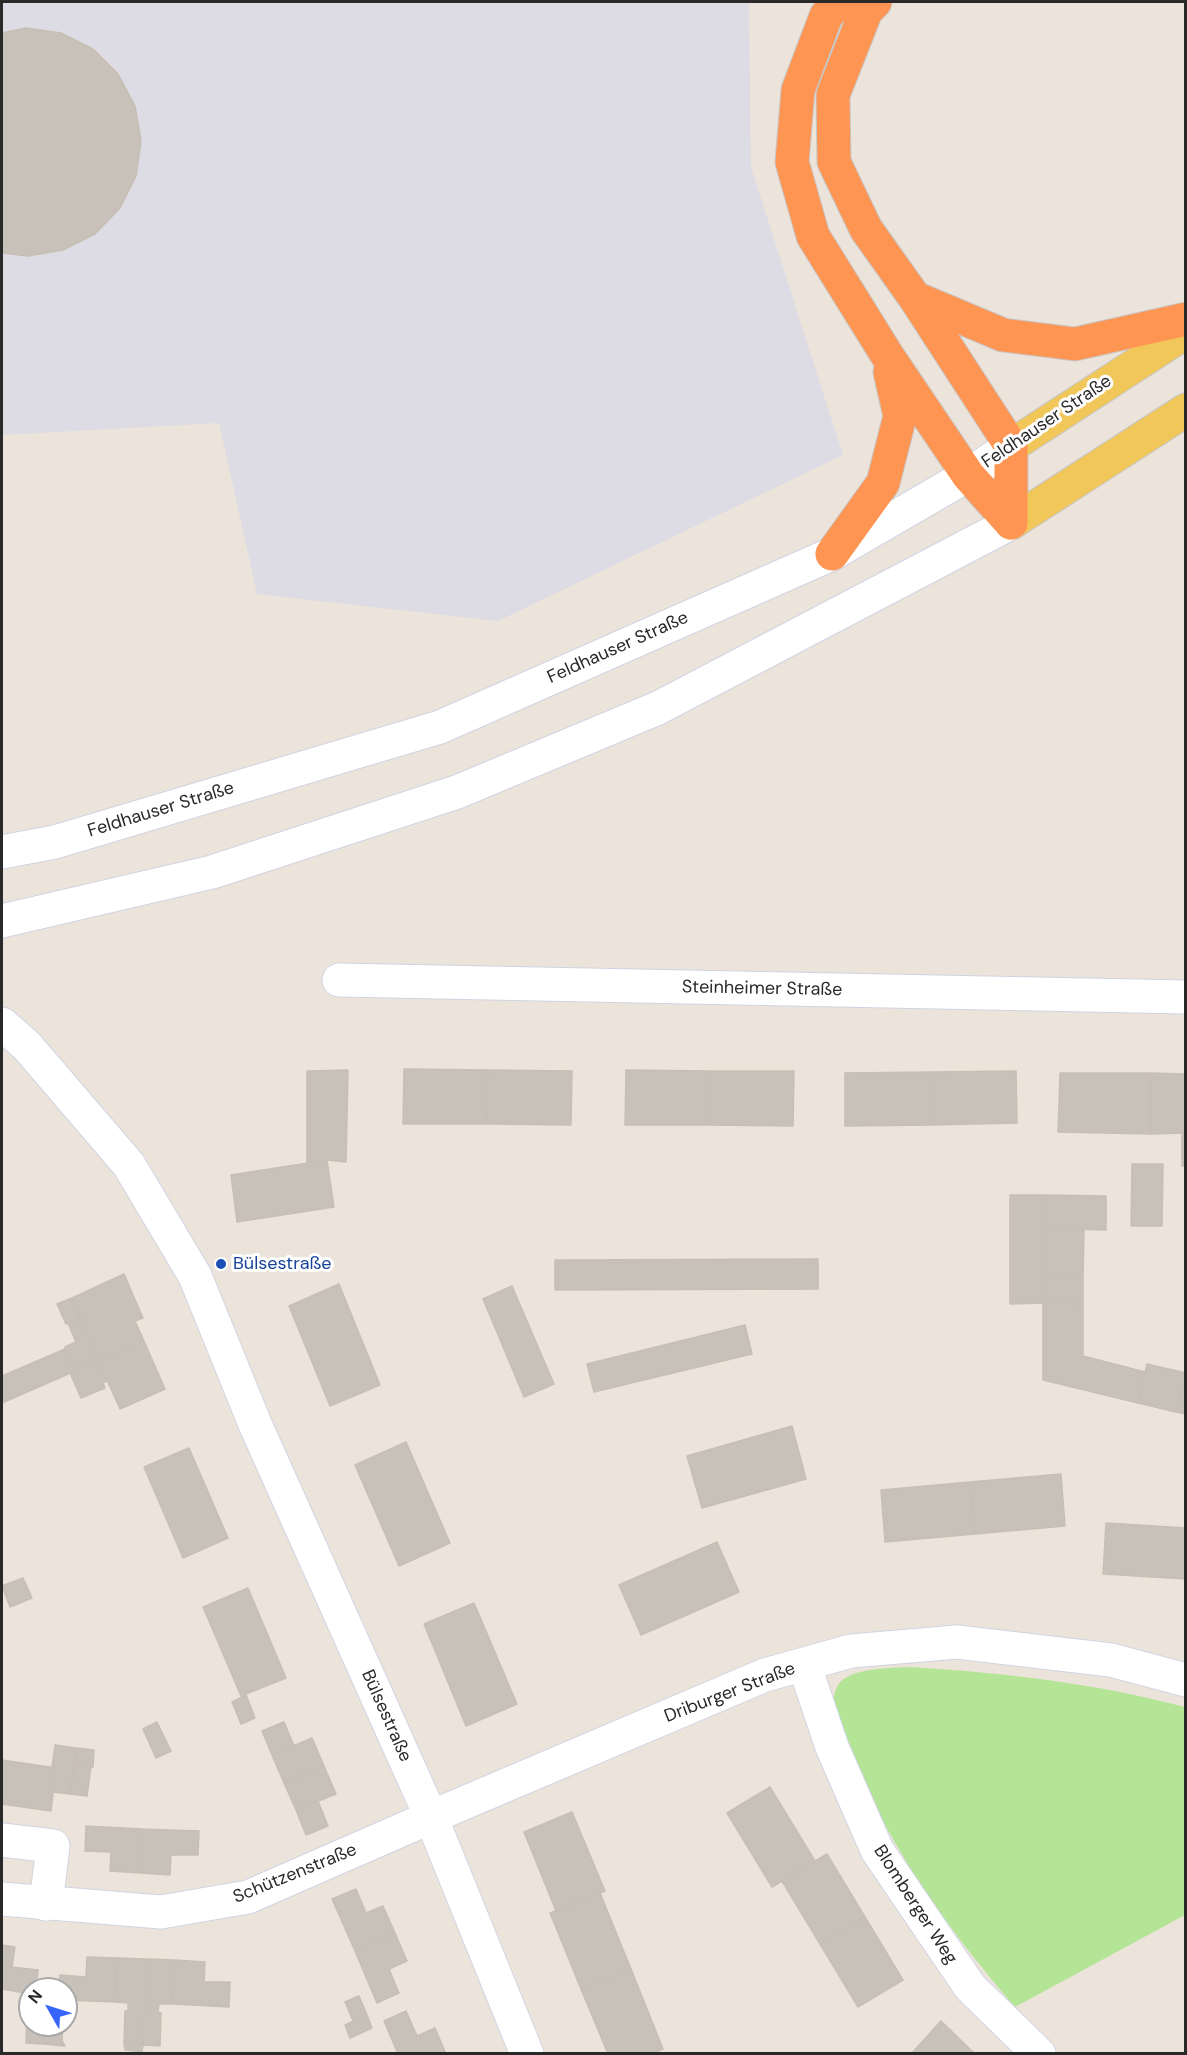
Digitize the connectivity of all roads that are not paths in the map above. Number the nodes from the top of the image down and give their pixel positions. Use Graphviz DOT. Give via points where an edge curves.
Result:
graph roads {
  1 [pos="839,2"];
  2 [pos="875,2"];
  3 [pos="915,298"];
  4 [pos="1185,319"];
  5 [pos="1185,332"];
  6 [pos="886,355"];
  7 [pos="1185,410"];
  8 [pos="1011,446"];
  9 [pos="968,475"];
  10 [pos="1011,522"];
  11 [pos="832,554"];
  12 [pos="55,842"];
  13 [pos="2,852"];
  14 [pos="2,877"];
  15 [pos="2,921"];
  16 [pos="339,980"];
  17 [pos="1185,997"];
  18 [pos="2,1024"];
  19 [pos="804,1664"];
  20 [pos="1185,1680"];
  21 [pos="431,1817"];
  22 [pos="2,1840"];
  23 [pos="2,1899"];
  24 [pos="46,1904"];
  25 [pos="527,2054"];
  26 [pos="1039,2054"];
  1 -- 6 [label="highway" via="826,16 798,90 792,162 813,236"];
  2 -- 3 [label="highway" via="866,11 833,96 834,162 866,229"];
  3 -- 4 [label="highway" via="1003,335 1075,344"];
  3 -- 8 [label="highway"];
  5 -- 8 [label="main road, Feldhauser Straße"];
  6 -- 9 [label="highway"];
  6 -- 11 [label="highway" via="900,416 883,483"];
  7 -- 10 [label="main road"];
  8 -- 9 [label="street, Feldhauser Straße"];
  8 -- 10 [label="highway"];
  9 -- 10 [label="highway"];
  9 -- 11 [label="street, Feldhauser Straße"];
  10 -- 15 [label="street" via="658,708 457,792 213,872"];
  11 -- 12 [label="street, Feldhauser Straße" via="440,727"];
  12 -- 13 [label="street, Feldhauser Straße"];
  12 -- 14 [label="street"];
  16 -- 17 [label="street, Steinheimer Straße"];
  18 -- 21 [label="street, Bülsestraße" via="27,1046 129,1165 195,1276 255,1424"];
  19 -- 20 [label="street, Driburger Straße" via="851,1651 957,1642 1111,1660"];
  19 -- 21 [label="street, Driburger Straße" via="765,1675"];
  19 -- 26 [label="street, Blomberger Weg" via="832,1747 877,1850 970,1987"];
  21 -- 24 [label="street, Schützenstraße" via="248,1897 161,1912"];
  21 -- 25 [label="street, Bülsestraße"];
  22 -- 24 [label="street" via="52,1846"];
  23 -- 24 [label="street, Schützenstraße"];
}
